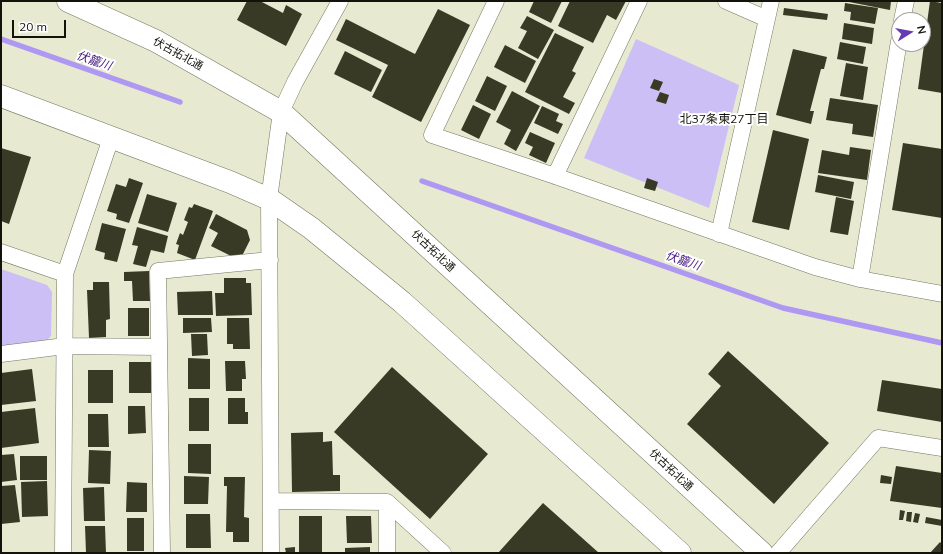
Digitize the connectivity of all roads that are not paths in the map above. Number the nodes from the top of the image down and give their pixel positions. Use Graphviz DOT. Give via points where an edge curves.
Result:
graph roads {
  1 [pos="68,1"];
  2 [pos="340,1"];
  3 [pos="496,1"];
  4 [pos="639,1"];
  5 [pos="726,1"];
  6 [pos="771,1"];
  7 [pos="906,1"];
  8 [pos="904,12"];
  9 [pos="767,19"];
  10 [pos="897,52"];
  11 [pos="1,96"];
  12 [pos="281,112"];
  13 [pos="111,138"];
  14 [pos="555,176"];
  15 [pos="269,198"];
  16 [pos="719,234"];
  17 [pos="1,252"];
  18 [pos="270,260"];
  19 [pos="65,274"];
  20 [pos="860,279"];
  21 [pos="942,294"];
  22 [pos="65,346"];
  23 [pos="159,347"];
  24 [pos="1,354"];
  25 [pos="942,448"];
  26 [pos="271,501"];
  27 [pos="387,502"];
  28 [pos="64,553"];
  29 [pos="162,553"];
  30 [pos="271,553"];
  31 [pos="387,553"];
  32 [pos="443,553"];
  33 [pos="680,553"];
  34 [pos="762,553"];
  35 [pos="778,553"];
  1 -- 12 [label="main road, 伏古拓北通" via="156,41"];
  2 -- 12 [label="street"];
  3 -- 14 [label="street" via="432,135"];
  4 -- 14 [label="street"];
  5 -- 9 [label="street"];
  6 -- 9 [label="street"];
  7 -- 8 [label="street"];
  9 -- 16 [label="street"];
  10 -- 20 [label="street"];
  11 -- 13 [label="main road"];
  12 -- 15 [label="street"];
  12 -- 34 [label="main road, 伏古拓北通"];
  13 -- 15 [label="main road"];
  13 -- 19 [label="street"];
  14 -- 16 [label="street"];
  15 -- 18 [label="street"];
  15 -- 33 [label="main road" via="311,228 402,302"];
  16 -- 20 [label="street" via="814,267"];
  17 -- 19 [label="street"];
  18 -- 23 [label="street" via="158,271"];
  18 -- 26 [label="street"];
  19 -- 22 [label="street"];
  20 -- 21 [label="street"];
  22 -- 23 [label="street"];
  22 -- 24 [label="street"];
  22 -- 28 [label="street"];
  23 -- 29 [label="street"];
  25 -- 35 [label="street" via="878,438"];
  26 -- 27 [label="street"];
  26 -- 30 [label="street"];
  27 -- 31 [label="street"];
  27 -- 32 [label="street"];
}
